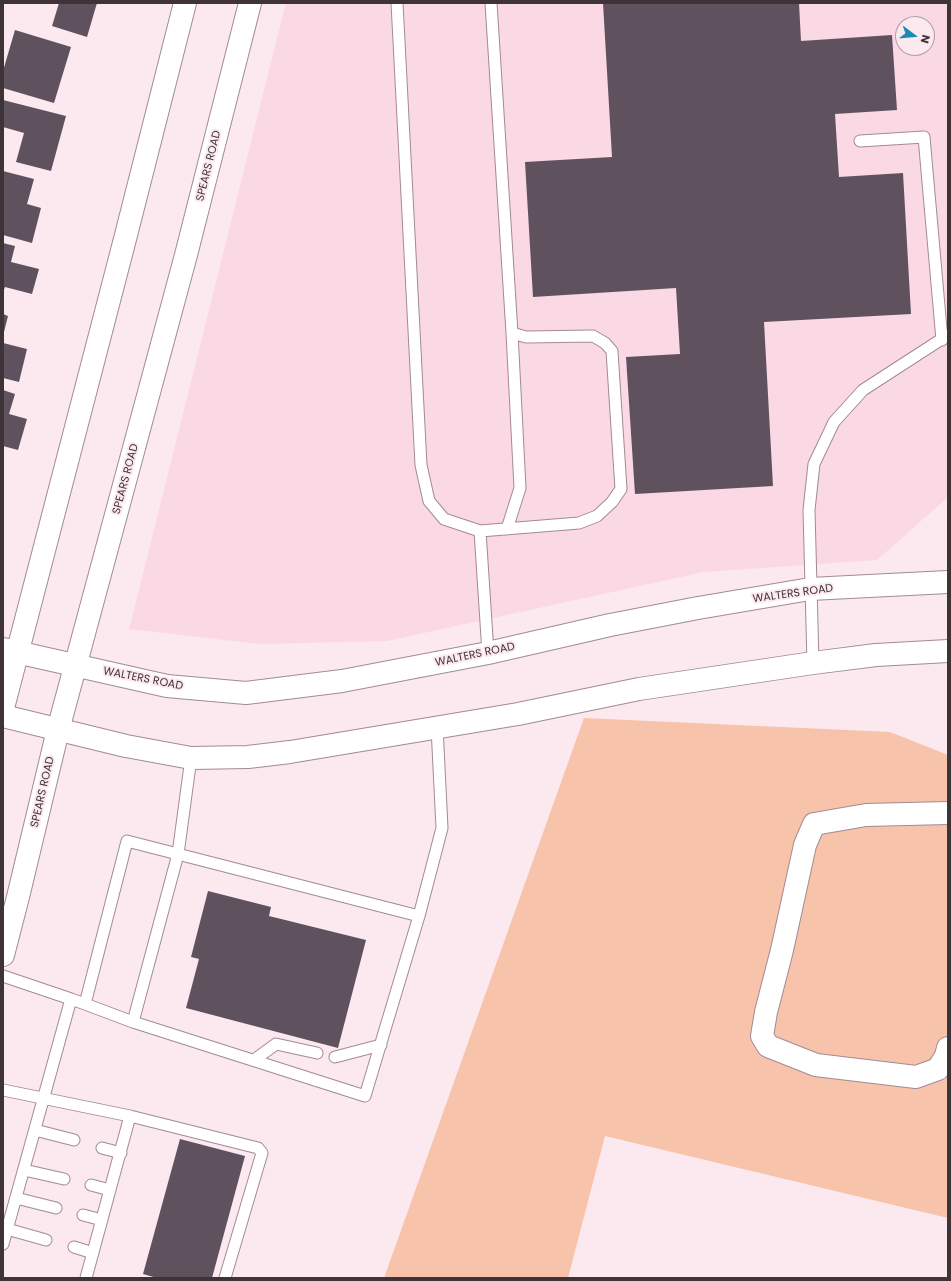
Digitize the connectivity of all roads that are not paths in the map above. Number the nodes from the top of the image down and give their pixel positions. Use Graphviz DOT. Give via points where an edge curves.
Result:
graph roads {
  1 [pos="185,3"];
  2 [pos="250,3"];
  3 [pos="397,3"];
  4 [pos="491,3"];
  5 [pos="860,140"];
  6 [pos="512,333"];
  7 [pos="945,337"];
  8 [pos="507,529"];
  9 [pos="480,531"];
  10 [pos="948,582"];
  11 [pos="810,589"];
  12 [pos="10,651"];
  13 [pos="948,651"];
  14 [pos="488,652"];
  15 [pos="814,662"];
  16 [pos="75,666"];
  17 [pos="3,708"];
  18 [pos="3,716"];
  19 [pos="437,727"];
  20 [pos="58,730"];
  21 [pos="191,758"];
  22 [pos="948,813"];
  23 [pos="178,854"];
  24 [pos="419,916"];
  25 [pos="3,955"];
  26 [pos="3,976"];
  27 [pos="71,999"];
  28 [pos="85,1004"];
  29 [pos="133,1022"];
  30 [pos="380,1045"];
  31 [pos="948,1048"];
  32 [pos="317,1053"];
  33 [pos="335,1057"];
  34 [pos="254,1060"];
  35 [pos="3,1090"];
  36 [pos="44,1098"];
  37 [pos="130,1116"];
  38 [pos="35,1130"];
  39 [pos="74,1140"];
  40 [pos="102,1148"];
  41 [pos="121,1153"];
  42 [pos="24,1170"];
  43 [pos="64,1179"];
  44 [pos="91,1185"];
  45 [pos="110,1190"];
  46 [pos="16,1198"];
  47 [pos="56,1208"];
  48 [pos="83,1215"];
  49 [pos="102,1220"];
  50 [pos="7,1229"];
  51 [pos="46,1240"];
  52 [pos="3,1244"];
  53 [pos="74,1247"];
  54 [pos="93,1253"];
  55 [pos="86,1278"];
  56 [pos="225,1278"];
  1 -- 12 [label="street" via="125,239"];
  2 -- 16 [label="street, SPEARS ROAD" via="186,256"];
  3 -- 9 [label="lane" via="421,465 429,501 444,519"];
  4 -- 6 [label="lane"];
  5 -- 7 [label="lane" via="924,137"];
  6 -- 8 [label="lane" via="520,488"];
  6 -- 8 [label="lane" via="526,337 593,336 612,351 621,489 597,516 579,523"];
  7 -- 11 [label="lane" via="863,390 834,422 814,464 809,510"];
  8 -- 9 [label="lane"];
  9 -- 14 [label="lane"];
  10 -- 11 [label="street, WALTERS ROAD"];
  11 -- 14 [label="street, WALTERS ROAD" via="610,625"];
  11 -- 15 [label="lane"];
  12 -- 16 [label="street, WALTERS ROAD"];
  12 -- 17 [label="street"];
  13 -- 15 [label="street"];
  14 -- 16 [label="street, WALTERS ROAD" via="342,681 246,693 167,686"];
  15 -- 19 [label="street" via="639,689 518,714"];
  16 -- 20 [label="street, SPEARS ROAD"];
  18 -- 20 [label="street"];
  19 -- 21 [label="street" via="290,752 248,757"];
  19 -- 24 [label="lane" via="442,828"];
  20 -- 21 [label="street"];
  20 -- 25 [label="street, SPEARS ROAD"];
  21 -- 23 [label="lane"];
  22 -- 31 [label="street" via="866,815 814,824 805,845 762,1036 768,1046 816,1065 916,1078 938,1069"];
  23 -- 24 [label="lane"];
  23 -- 28 [label="lane" via="127,842"];
  23 -- 29 [label="lane"];
  24 -- 30 [label="lane"];
  26 -- 27 [label="lane"];
  27 -- 28 [label="lane"];
  27 -- 36 [label="lane"];
  28 -- 29 [label="lane"];
  29 -- 34 [label="lane"];
  30 -- 33 [label="lane"];
  30 -- 34 [label="lane" via="365,1096"];
  32 -- 34 [label="lane" via="276,1044"];
  35 -- 36 [label="lane"];
  36 -- 37 [label="lane"];
  36 -- 38 [label="lane"];
  37 -- 41 [label="lane"];
  37 -- 56 [label="lane" via="258,1148 262,1153"];
  38 -- 39 [label="lane"];
  38 -- 42 [label="lane"];
  40 -- 41 [label="lane"];
  41 -- 45 [label="lane"];
  42 -- 43 [label="lane"];
  42 -- 46 [label="lane"];
  44 -- 45 [label="lane"];
  45 -- 49 [label="lane"];
  46 -- 47 [label="lane"];
  46 -- 50 [label="lane"];
  48 -- 49 [label="lane"];
  49 -- 54 [label="lane"];
  50 -- 51 [label="lane"];
  50 -- 52 [label="lane"];
  53 -- 54 [label="lane"];
  54 -- 55 [label="lane"];
}
